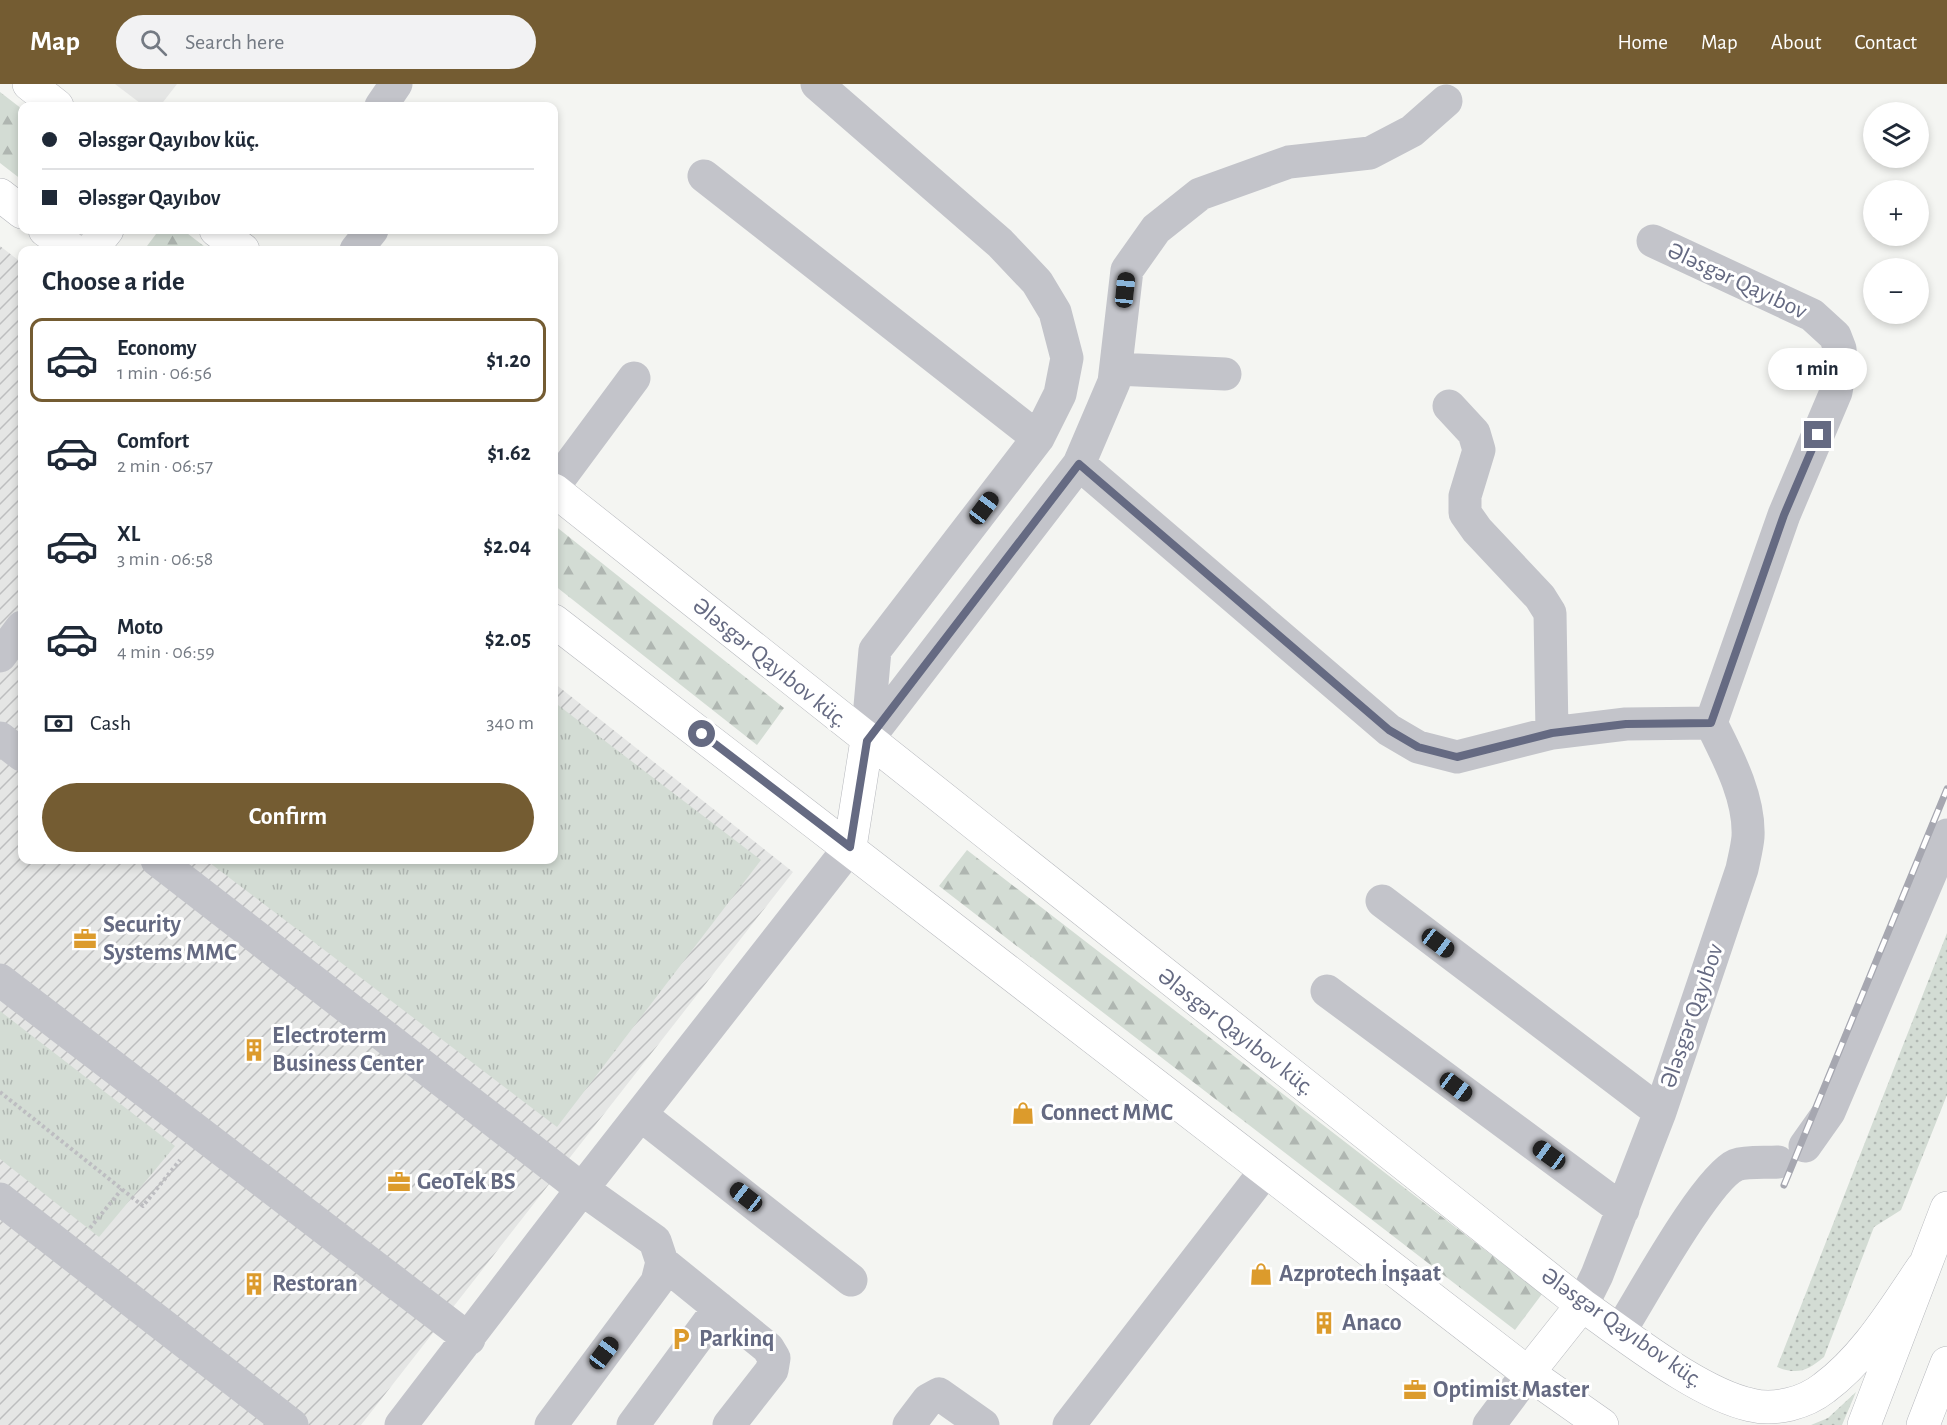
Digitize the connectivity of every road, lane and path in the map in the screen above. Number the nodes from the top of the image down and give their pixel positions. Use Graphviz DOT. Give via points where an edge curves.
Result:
graph roads {
  1 [pos="28,84"];
  2 [pos="396,84"];
  3 [pos="816,84"];
  4 [pos="1446,101"];
  5 [pos="52,102"];
  6 [pos="384,102"];
  7 [pos="704,176"];
  8 [pos="0,195"];
  9 [pos="18,209"];
  10 [pos="51,234"];
  11 [pos="104,234"];
  12 [pos="221,234"];
  13 [pos="369,234"];
  14 [pos="1653,241"];
  15 [pos="67,246"];
  16 [pos="93,246"];
  17 [pos="238,246"];
  18 [pos="359,246"];
  19 [pos="1116,369"];
  20 [pos="1225,374"];
  21 [pos="634,378"];
  22 [pos="1449,406"];
  23 [pos="1038,438"];
  24 [pos="1079,464"];
  25 [pos="558,482"];
  26 [pos="558,491"];
  27 [pos="558,624"];
  28 [pos="18,632"];
  29 [pos="0,656"];
  30 [pos="1711,723"];
  31 [pos="1552,733"];
  32 [pos="0,738"];
  33 [pos="867,741"];
  34 [pos="18,752"];
  35 [pos="1947,835"];
  36 [pos="850,847"];
  37 [pos="162,864"];
  38 [pos="1382,901"];
  39 [pos="0,980"];
  40 [pos="1327,991"];
  41 [pos="0,1092"];
  42 [pos="1660,1112"];
  43 [pos="641,1114"];
  44 [pos="201,1134"];
  45 [pos="1266,1170"];
  46 [pos="122,1189"];
  47 [pos="582,1189"];
  48 [pos="0,1199"];
  49 [pos="1947,1208"];
  50 [pos="1623,1210"];
  51 [pos="69,1253"];
  52 [pos="662,1262"];
  53 [pos="1923,1268"];
  54 [pos="850,1280"];
  55 [pos="1582,1305"];
  56 [pos="719,1308"];
  57 [pos="1620,1331"];
  58 [pos="469,1338"];
  59 [pos="1947,1363"];
  60 [pos="1528,1373"];
  61 [pos="292,1425"];
  62 [pos="401,1425"];
  63 [pos="551,1425"];
  64 [pos="633,1425"];
  65 [pos="729,1425"];
  66 [pos="909,1425"];
  67 [pos="983,1425"];
  68 [pos="1069,1425"];
  69 [pos="1489,1425"];
  70 [pos="1602,1425"];
  71 [pos="1864,1425"];
  72 [pos="1923,1425"];
  1 -- 5 [label="main road"];
  2 -- 6 [label="street"];
  3 -- 23 [label="street" via="1000,243 1037,282 1055,312 1067,358 1060,394"];
  4 -- 19 [label="street" via="1412,131 1370,153 1289,162 1200,194 1156,229 1127,270"];
  7 -- 23 [label="street"];
  8 -- 9 [label="main road"];
  10 -- 15 [label="main road"];
  11 -- 16 [label="main road"];
  12 -- 17 [label="main road"];
  13 -- 18 [label="street"];
  14 -- 30 [label="street, Ələsgər Qayıbov" via="1812,315 1835,336 1840,349 1836,392 1784,515"];
  19 -- 20 [label="street"];
  19 -- 24 [label="street"];
  21 -- 25 [label="street"];
  22 -- 31 [label="street" via="1474,433 1479,450 1465,496 1465,513 1550,613"];
  23 -- 33 [label="street" via="875,650"];
  24 -- 31 [label="street" via="1389,730 1418,747 1457,757"];
  24 -- 33 [label="street"];
  26 -- 33 [label="main road, Ələsgər Qayıbov küç."];
  27 -- 36 [label="main road"];
  28 -- 29 [label="street"];
  30 -- 31 [label="street" via="1626,724"];
  30 -- 42 [label="street, Ələsgər Qayıbov" via="1745,806 1748,836 1742,869"];
  32 -- 34 [label="street"];
  33 -- 36 [label="main road"];
  33 -- 55 [label="main road, Ələsgər Qayıbov küç."];
  35 -- 57 [label="street" via="1829,1112 1791,1154 1738,1164 1722,1174 1704,1196"];
  36 -- 43 [label="street"];
  36 -- 45 [label="main road"];
  37 -- 47 [label="street"];
  38 -- 42 [label="street"];
  39 -- 44 [label="street"];
  40 -- 50 [label="street"];
  41 -- 46 [label="path"];
  42 -- 50 [label="street, Ələsgər Qayıbov"];
  43 -- 47 [label="street"];
  43 -- 54 [label="street"];
  44 -- 46 [label="path" via="143,1206"];
  44 -- 58 [label="street"];
  45 -- 60 [label="main road"];
  45 -- 68 [label="street"];
  46 -- 51 [label="path"];
  47 -- 52 [label="street" via="655,1241"];
  47 -- 58 [label="street"];
  48 -- 51 [label="street"];
  49 -- 53 [label="main road"];
  50 -- 55 [label="street, Ələsgər Qayıbov"];
  51 -- 61 [label="street"];
  52 -- 56 [label="street"];
  52 -- 63 [label="street" via="657,1282"];
  53 -- 57 [label="main road, Ələsgər Qayıbov küç." via="1847,1368 1824,1389 1800,1402 1752,1406 1723,1395 1702,1386"];
  53 -- 71 [label="main road"];
  55 -- 57 [label="main road, Ələsgər Qayıbov küç."];
  55 -- 60 [label="main road"];
  56 -- 64 [label="street"];
  56 -- 65 [label="street" via="768,1348 774,1358 772,1370"];
  58 -- 62 [label="street"];
  59 -- 72 [label="main road"];
  60 -- 69 [label="street"];
  60 -- 70 [label="main road"];
  66 -- 67 [label="street" via="928,1400 939,1394"];
}
